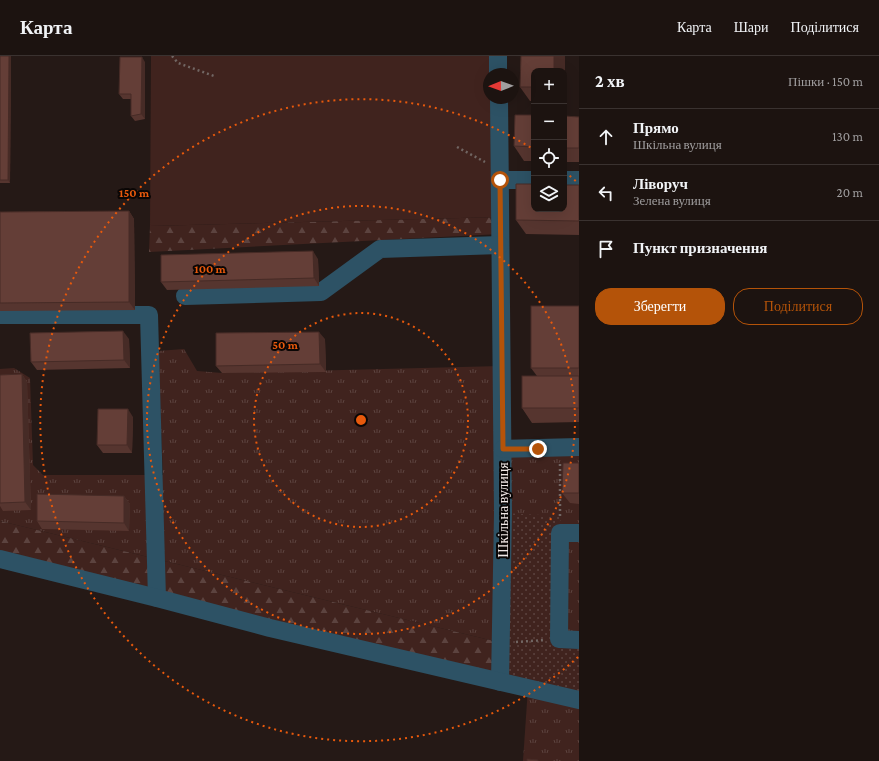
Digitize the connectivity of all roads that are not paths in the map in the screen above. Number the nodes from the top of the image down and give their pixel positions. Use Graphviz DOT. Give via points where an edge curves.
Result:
graph roads {
  1 [pos="498,56"];
  2 [pos="498,68"];
  3 [pos="499,104"];
  4 [pos="500,175"];
  5 [pos="531,180"];
  6 [pos="567,180"];
  7 [pos="579,180"];
  8 [pos="500,245"];
  9 [pos="185,296"];
  10 [pos="0,315"];
  11 [pos="579,447"];
  12 [pos="503,449"];
  13 [pos="579,533"];
  14 [pos="0,559"];
  15 [pos="157,598"];
  16 [pos="579,640"];
  17 [pos="500,682"];
  18 [pos="579,700"];
  1 -- 2 [label="street"];
  3 -- 4 [label="street, Шкільна вулиця"];
  4 -- 5 [label="street"];
  4 -- 8 [label="street, Шкільна вулиця"];
  6 -- 7 [label="street"];
  8 -- 9 [label="street" via="380,249 321,292"];
  8 -- 12 [label="street, Шкільна вулиця"];
  10 -- 15 [label="street" via="149,315"];
  11 -- 12 [label="street"];
  12 -- 17 [label="street, Шкільна вулиця"];
  13 -- 16 [label="street" via="560,533 559,639"];
  14 -- 15 [label="street"];
  15 -- 17 [label="street" via="270,628"];
  17 -- 18 [label="street"];
}
